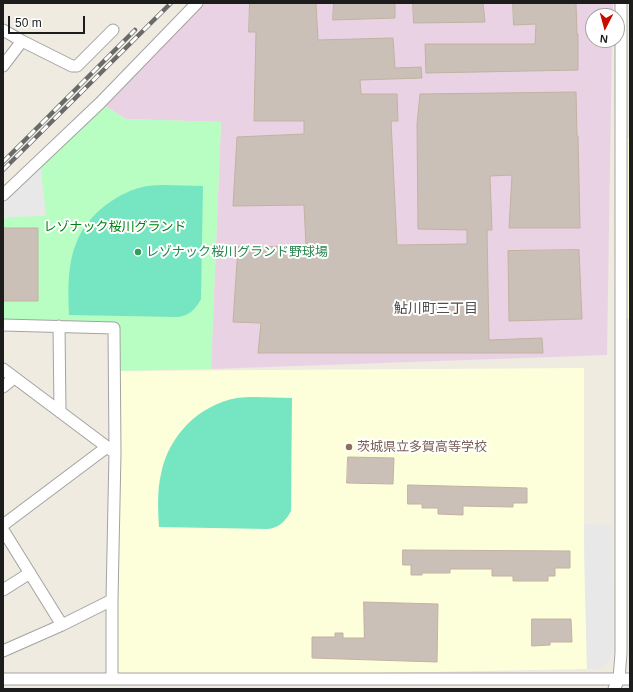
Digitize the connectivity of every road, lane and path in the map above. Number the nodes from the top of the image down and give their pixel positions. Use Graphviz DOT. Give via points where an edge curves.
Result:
graph roads {
  1 [pos="196,3"];
  2 [pos="621,3"];
  3 [pos="3,30"];
  4 [pos="113,30"];
  5 [pos="22,42"];
  6 [pos="3,66"];
  7 [pos="3,195"];
  8 [pos="3,325"];
  9 [pos="59,326"];
  10 [pos="3,369"];
  11 [pos="14,378"];
  12 [pos="3,387"];
  13 [pos="60,412"];
  14 [pos="111,450"];
  15 [pos="3,525"];
  16 [pos="3,530"];
  17 [pos="30,573"];
  18 [pos="3,590"];
  19 [pos="112,600"];
  20 [pos="62,625"];
  21 [pos="3,651"];
  22 [pos="3,678"];
  23 [pos="112,678"];
  24 [pos="621,683"];
  25 [pos="324,684"];
  1 -- 7 [label="street" via="100,103"];
  2 -- 24 [label="street"];
  3 -- 5 [label="street"];
  4 -- 5 [label="street" via="77,66"];
  5 -- 6 [label="street"];
  8 -- 9 [label="street"];
  9 -- 13 [label="street"];
  9 -- 14 [label="street" via="114,328"];
  10 -- 11 [label="street"];
  11 -- 12 [label="street"];
  11 -- 13 [label="street"];
  13 -- 14 [label="street"];
  14 -- 15 [label="street"];
  14 -- 19 [label="street"];
  16 -- 17 [label="street"];
  17 -- 18 [label="street"];
  17 -- 20 [label="street"];
  19 -- 20 [label="street"];
  19 -- 23 [label="street"];
  20 -- 21 [label="street"];
  22 -- 23 [label="street"];
  23 -- 25 [label="street"];
  24 -- 25 [label="street"];
}
